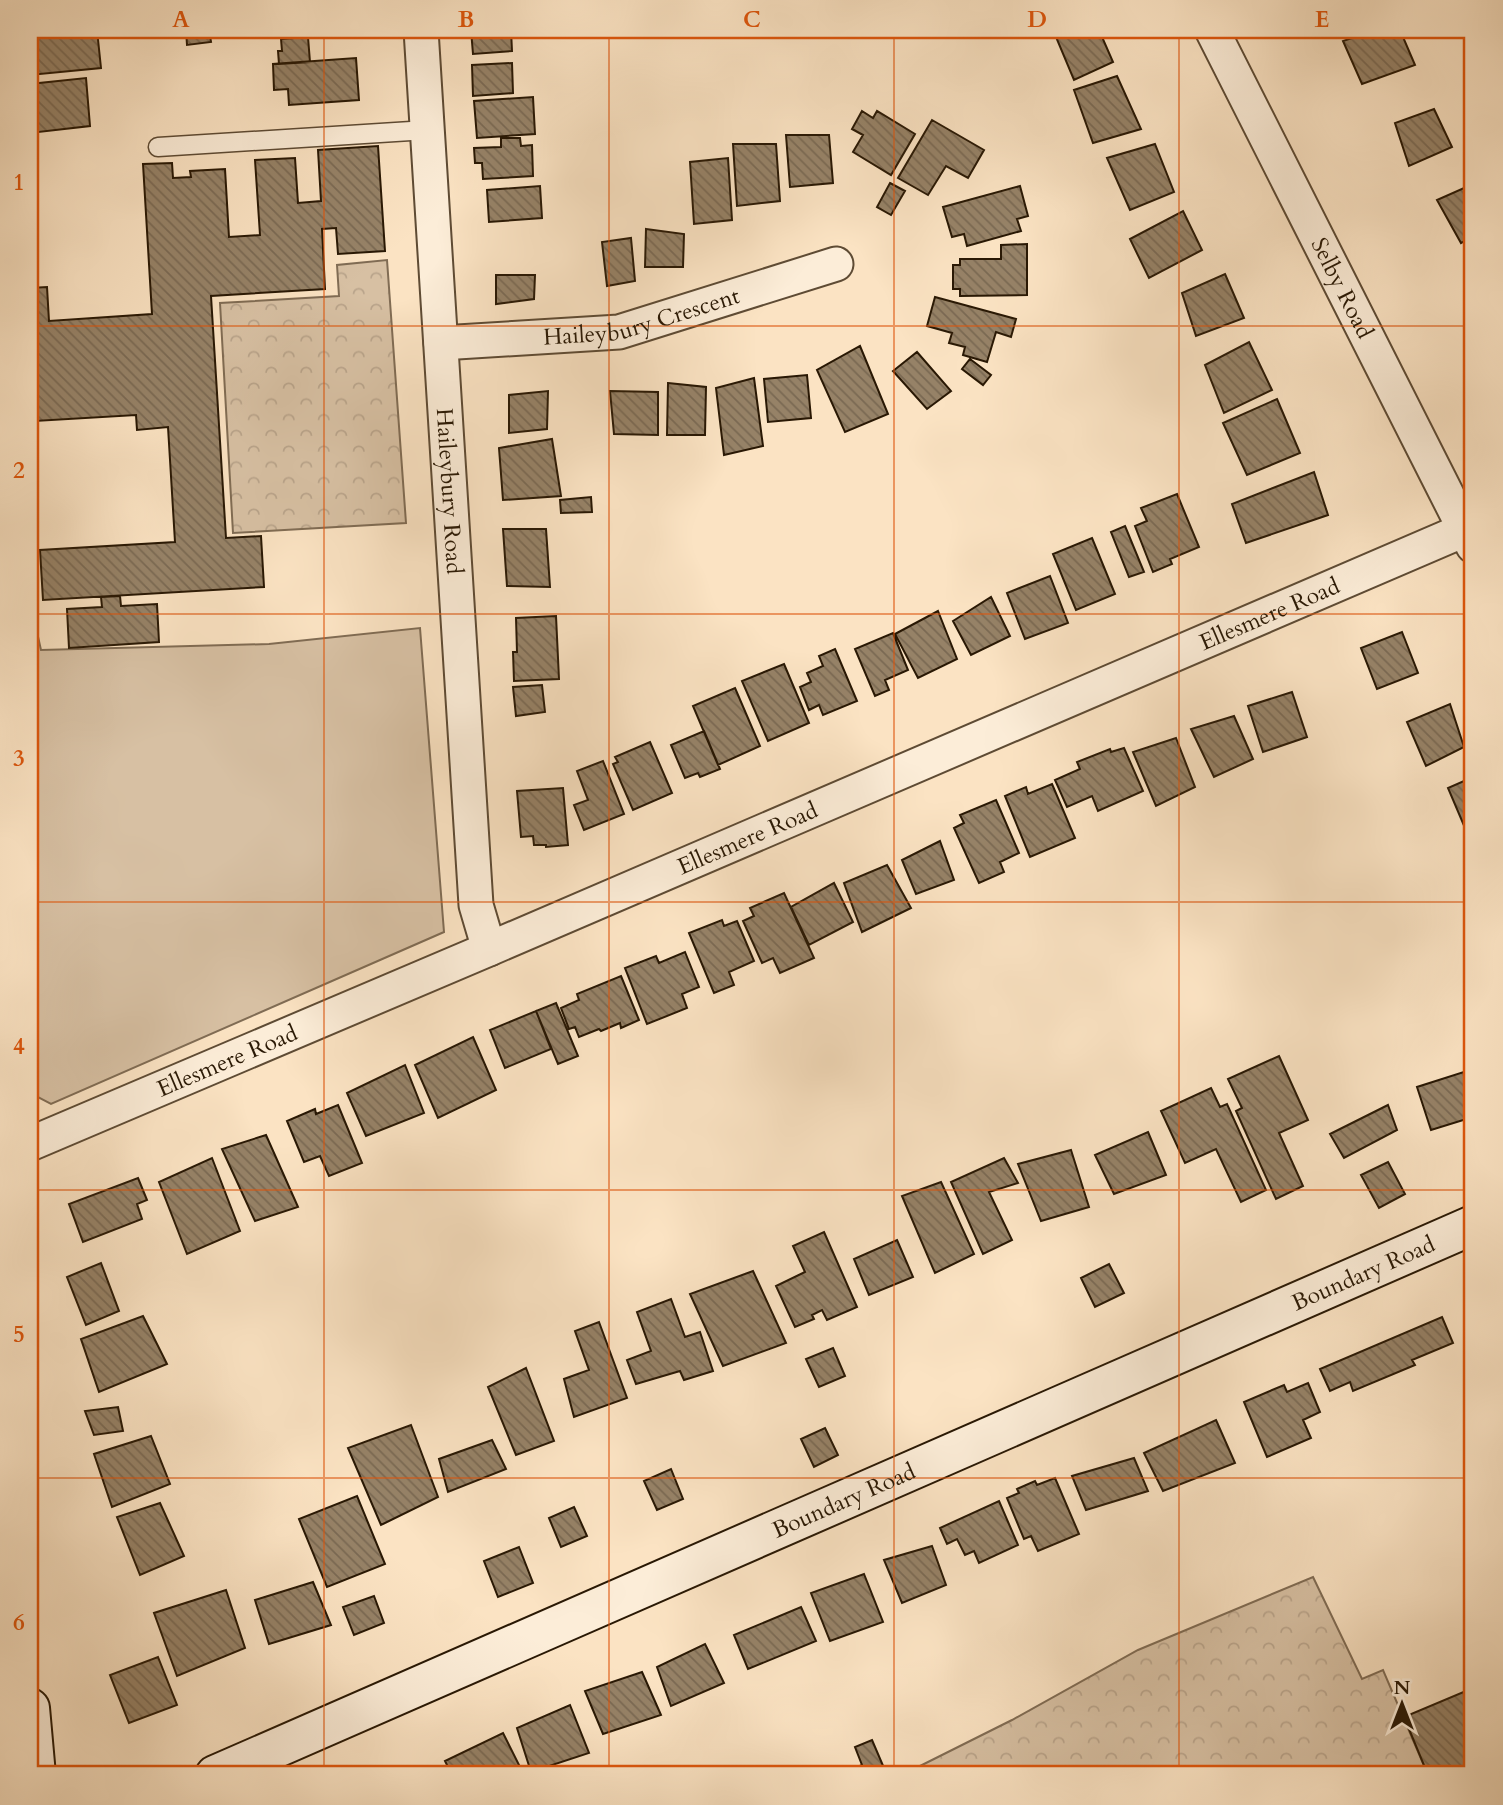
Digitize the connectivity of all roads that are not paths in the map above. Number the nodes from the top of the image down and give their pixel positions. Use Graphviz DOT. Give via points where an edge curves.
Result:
graph roads {
  1 [pos="421,30"];
  2 [pos="1212,30"];
  3 [pos="427,130"];
  4 [pos="158,147"];
  5 [pos="836,264"];
  6 [pos="441,343"];
  7 [pos="1469,538"];
  8 [pos="489,949"];
  9 [pos="30,1144"];
  10 [pos="1473,1225"];
  11 [pos="30,1708"];
  12 [pos="36,1775"];
  13 [pos="215,1775"];
  1 -- 3 [label="street, Haileybury Road"];
  2 -- 7 [label="street, Selby Road"];
  3 -- 4 [label="lane"];
  3 -- 6 [label="street, Haileybury Road"];
  5 -- 6 [label="street, Haileybury Crescent" via="619,332"];
  6 -- 8 [label="street, Haileybury Road" via="476,905"];
  7 -- 8 [label="street, Ellesmere Road"];
  8 -- 9 [label="street, Ellesmere Road"];
  10 -- 13 [label="street, Boundary Road"];
  11 -- 12 [label="street"];
}
